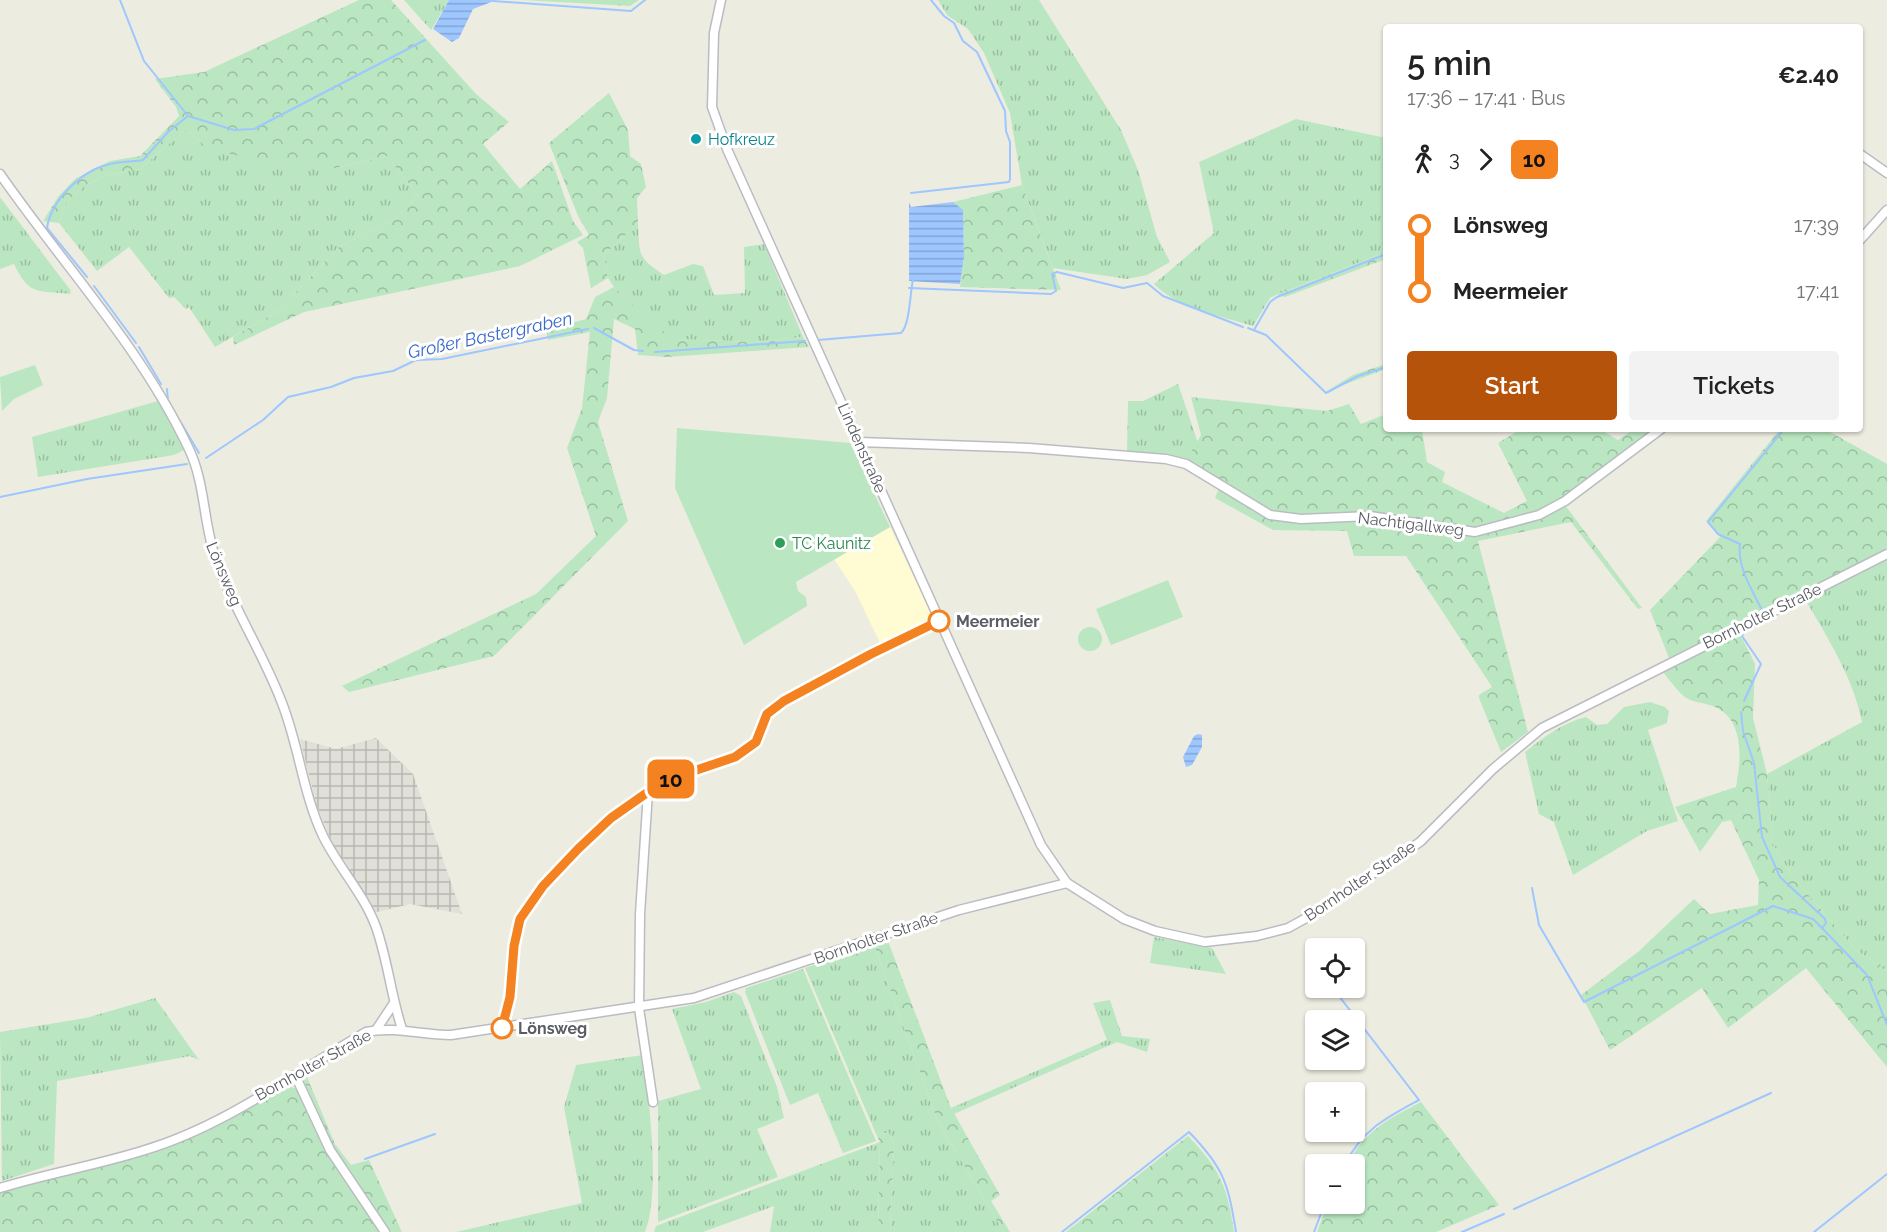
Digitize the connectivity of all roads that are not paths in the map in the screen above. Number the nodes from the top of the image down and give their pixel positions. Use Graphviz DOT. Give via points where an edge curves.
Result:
graph roads {
  1 [pos="721,0"];
  2 [pos="1863,156"];
  3 [pos="1887,173"];
  4 [pos="0,174"];
  5 [pos="1887,210"];
  6 [pos="1863,237"];
  7 [pos="1657,432"];
  8 [pos="860,442"];
  9 [pos="1887,554"];
  10 [pos="939,621"];
  11 [pos="648,792"];
  12 [pos="1067,883"];
  13 [pos="394,1003"];
  14 [pos="639,1008"];
  15 [pos="502,1028"];
  16 [pos="402,1029"];
  17 [pos="376,1030"];
  18 [pos="295,1075"];
  19 [pos="653,1102"];
  20 [pos="0,1188"];
  21 [pos="385,1232"];
  1 -- 8 [label="street, Lindenstraße" via="714,33 712,107 717,128"];
  2 -- 3 [label="street"];
  4 -- 13 [label="street, Lönsweg" via="113,321 189,447 217,565 282,703 322,834 375,924 387,961"];
  5 -- 6 [label="street"];
  7 -- 8 [label="street, Nachtigallweg" via="1539,516 1475,532 1370,516 1301,519 1270,515 1186,465 1155,457"];
  8 -- 10 [label="street, Lindenstraße"];
  9 -- 12 [label="street, Bornholter Straße" via="1542,728 1493,769 1420,842 1288,928 1214,943 1183,939 1124,919"];
  10 -- 11 [label="street" via="784,701 767,714 756,742 735,757 676,777"];
  10 -- 12 [label="street, Lindenstraße" via="1041,845"];
  11 -- 14 [label="street"];
  11 -- 15 [label="street" via="611,818 578,849 520,919"];
  12 -- 14 [label="street, Bornholter Straße" via="959,910 694,998"];
  13 -- 16 [label="street, Lönsweg"];
  13 -- 17 [label="street"];
  14 -- 15 [label="street, Bornholter Straße"];
  14 -- 19 [label="street"];
  15 -- 16 [label="street, Bornholter Straße" via="451,1035"];
  16 -- 17 [label="street, Bornholter Straße"];
  17 -- 18 [label="street, Bornholter Straße" via="366,1032"];
  18 -- 20 [label="street, Bornholter Straße" via="210,1123 146,1150"];
  18 -- 21 [label="street" via="330,1150"];
}
